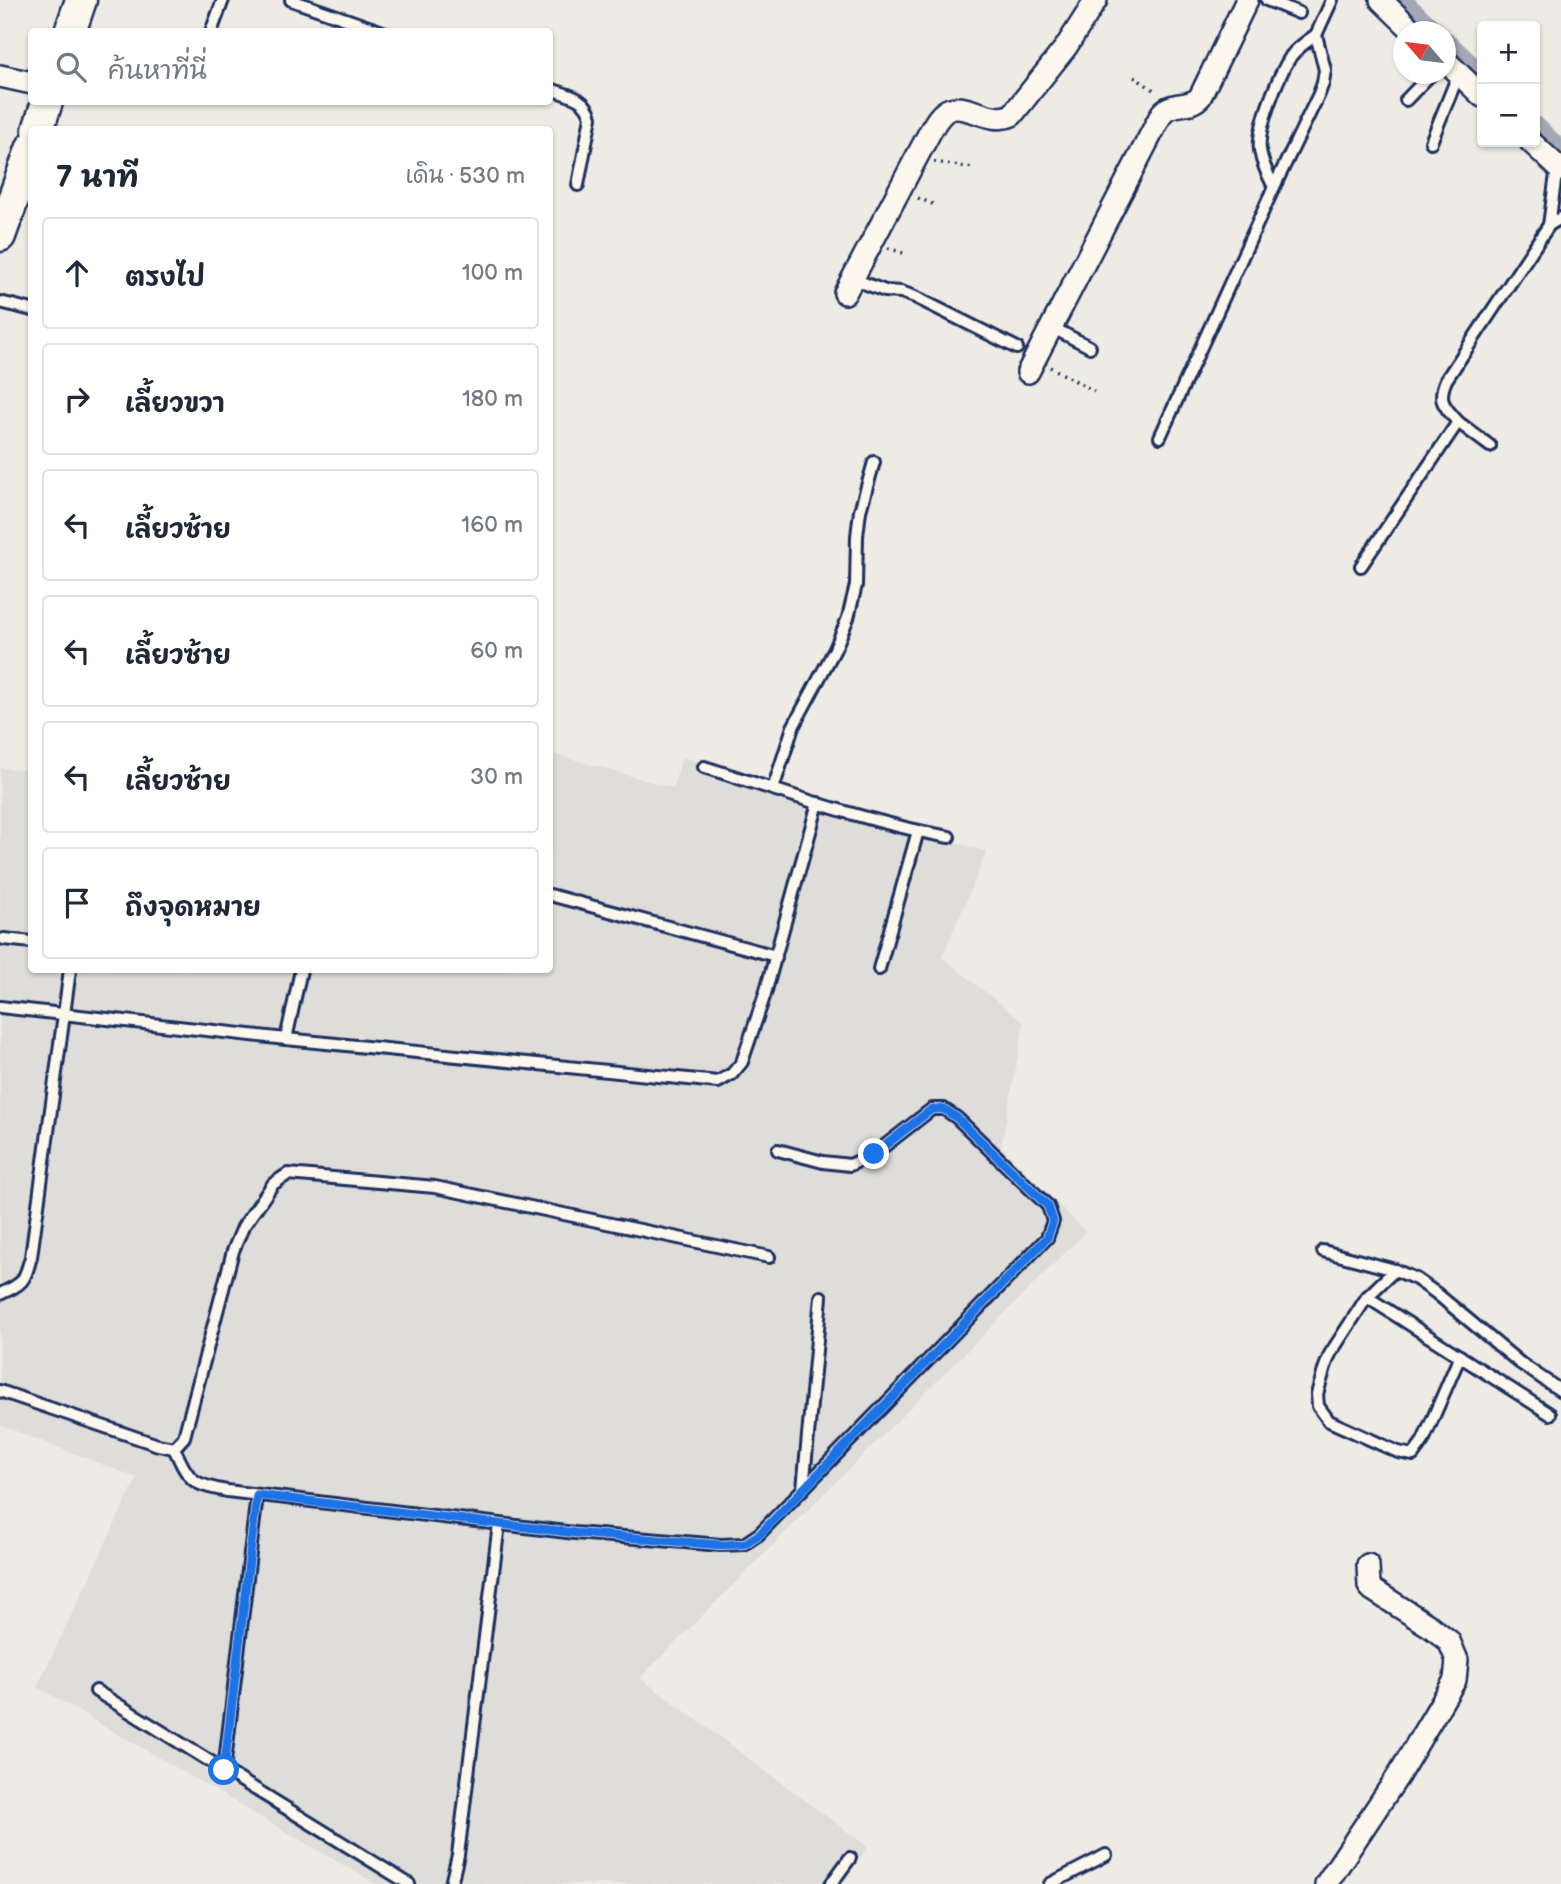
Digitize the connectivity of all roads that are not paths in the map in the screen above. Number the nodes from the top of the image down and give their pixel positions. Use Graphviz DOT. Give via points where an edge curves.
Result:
graph roads {
  1 [pos="81,0"];
  2 [pos="223,0"];
  3 [pos="290,0"];
  4 [pos="1096,0"];
  5 [pos="1267,0"];
  6 [pos="1332,0"];
  7 [pos="1381,0"];
  8 [pos="1242,4"];
  9 [pos="1299,13"];
  10 [pos="1403,21"];
  11 [pos="70,28"];
  12 [pos="212,28"];
  13 [pos="371,28"];
  14 [pos="1316,35"];
  15 [pos="1456,71"];
  16 [pos="0,76"];
  17 [pos="28,82"];
  18 [pos="1421,84"];
  19 [pos="1447,84"];
  20 [pos="553,90"];
  21 [pos="1477,91"];
  22 [pos="1406,100"];
  23 [pos="46,105"];
  24 [pos="39,126"];
  25 [pos="1431,142"];
  26 [pos="1536,147"];
  27 [pos="28,158"];
  28 [pos="1559,169"];
  29 [pos="578,185"];
  30 [pos="1274,187"];
  31 [pos="1561,218"];
  32 [pos="1549,225"];
  33 [pos="0,236"];
  34 [pos="849,286"];
  35 [pos="0,302"];
  36 [pos="28,309"];
  37 [pos="1051,327"];
  38 [pos="1090,347"];
  39 [pos="1026,360"];
  40 [pos="1458,422"];
  41 [pos="1160,437"];
  42 [pos="1490,446"];
  43 [pos="874,462"];
  44 [pos="1361,566"];
  45 [pos="704,767"];
  46 [pos="773,789"];
  47 [pos="818,803"];
  48 [pos="918,831"];
  49 [pos="949,837"];
  50 [pos="553,896"];
  51 [pos="4,939"];
  52 [pos="28,942"];
  53 [pos="776,956"];
  54 [pos="879,969"];
  55 [pos="70,973"];
  56 [pos="300,973"];
  57 [pos="0,1007"];
  58 [pos="64,1013"];
  59 [pos="286,1039"];
  60 [pos="778,1150"];
  61 [pos="1323,1251"];
  62 [pos="769,1257"];
  63 [pos="1395,1270"];
  64 [pos="0,1294"];
  65 [pos="821,1297"];
  66 [pos="1367,1297"];
  67 [pos="1460,1356"];
  68 [pos="0,1391"];
  69 [pos="1561,1391"];
  70 [pos="1550,1414"];
  71 [pos="174,1448"];
  72 [pos="803,1490"];
  73 [pos="257,1495"];
  74 [pos="499,1524"];
  75 [pos="1368,1565"];
  76 [pos="96,1691"];
  77 [pos="224,1770"];
  78 [pos="1106,1855"];
  79 [pos="850,1858"];
  80 [pos="409,1884"];
  81 [pos="451,1884"];
  82 [pos="831,1884"];
  83 [pos="1050,1884"];
  84 [pos="1326,1884"];
  1 -- 11 [label="street"];
  2 -- 12 [label="lane"];
  3 -- 13 [label="lane"];
  4 -- 34 [label="street" via="1012,115 1001,118 958,108 950,109 935,123"];
  5 -- 9 [label="lane"];
  6 -- 14 [label="lane"];
  7 -- 10 [label="street"];
  8 -- 37 [label="street" via="1200,97 1162,113"];
  14 -- 30 [label="lane" via="1325,70 1323,83"];
  14 -- 30 [label="lane" via="1290,57 1262,124 1259,148"];
  15 -- 21 [label="street"];
  16 -- 17 [label="street"];
  18 -- 22 [label="lane"];
  19 -- 25 [label="lane"];
  20 -- 29 [label="lane" via="579,99 589,108"];
  23 -- 24 [label="street"];
  26 -- 28 [label="street"];
  27 -- 33 [label="street"];
  28 -- 32 [label="lane"];
  30 -- 41 [label="lane"];
  31 -- 32 [label="lane"];
  32 -- 40 [label="lane" via="1446,380 1440,393"];
  34 -- 39 [label="lane" via="915,297"];
  35 -- 36 [label="lane"];
  37 -- 38 [label="lane"];
  37 -- 39 [label="street"];
  40 -- 42 [label="lane"];
  40 -- 44 [label="lane"];
  43 -- 46 [label="lane" via="860,511 856,585 848,618 793,727"];
  45 -- 46 [label="lane"];
  46 -- 47 [label="lane"];
  47 -- 48 [label="lane"];
  47 -- 53 [label="lane"];
  48 -- 49 [label="lane"];
  48 -- 54 [label="lane"];
  50 -- 53 [label="lane"];
  51 -- 52 [label="lane"];
  53 -- 59 [label="lane" via="742,1062 718,1082"];
  55 -- 58 [label="lane"];
  56 -- 59 [label="lane"];
  57 -- 58 [label="lane"];
  58 -- 59 [label="lane"];
  58 -- 64 [label="lane" via="32,1257 20,1285"];
  60 -- 72 [label="lane" via="850,1165 874,1154 932,1109 944,1109 1048,1206 1053,1221 1047,1238"];
  61 -- 63 [label="lane"];
  62 -- 71 [label="lane" via="435,1187 288,1174 273,1184 243,1227 233,1251 184,1437"];
  63 -- 66 [label="lane"];
  63 -- 69 [label="lane" via="1436,1293"];
  65 -- 72 [label="lane"];
  66 -- 67 [label="lane"];
  66 -- 67 [label="lane" via="1325,1367 1317,1394 1318,1406 1329,1421 1413,1455"];
  67 -- 70 [label="lane"];
  68 -- 71 [label="lane"];
  71 -- 73 [label="lane" via="188,1477 203,1487"];
  72 -- 74 [label="lane" via="744,1544"];
  73 -- 74 [label="lane"];
  73 -- 77 [label="lane"];
  74 -- 81 [label="lane"];
  75 -- 84 [label="street" via="1373,1590 1448,1641 1457,1660 1455,1680"];
  76 -- 77 [label="lane"];
  77 -- 80 [label="lane"];
  78 -- 83 [label="lane"];
  79 -- 82 [label="lane"];
}
